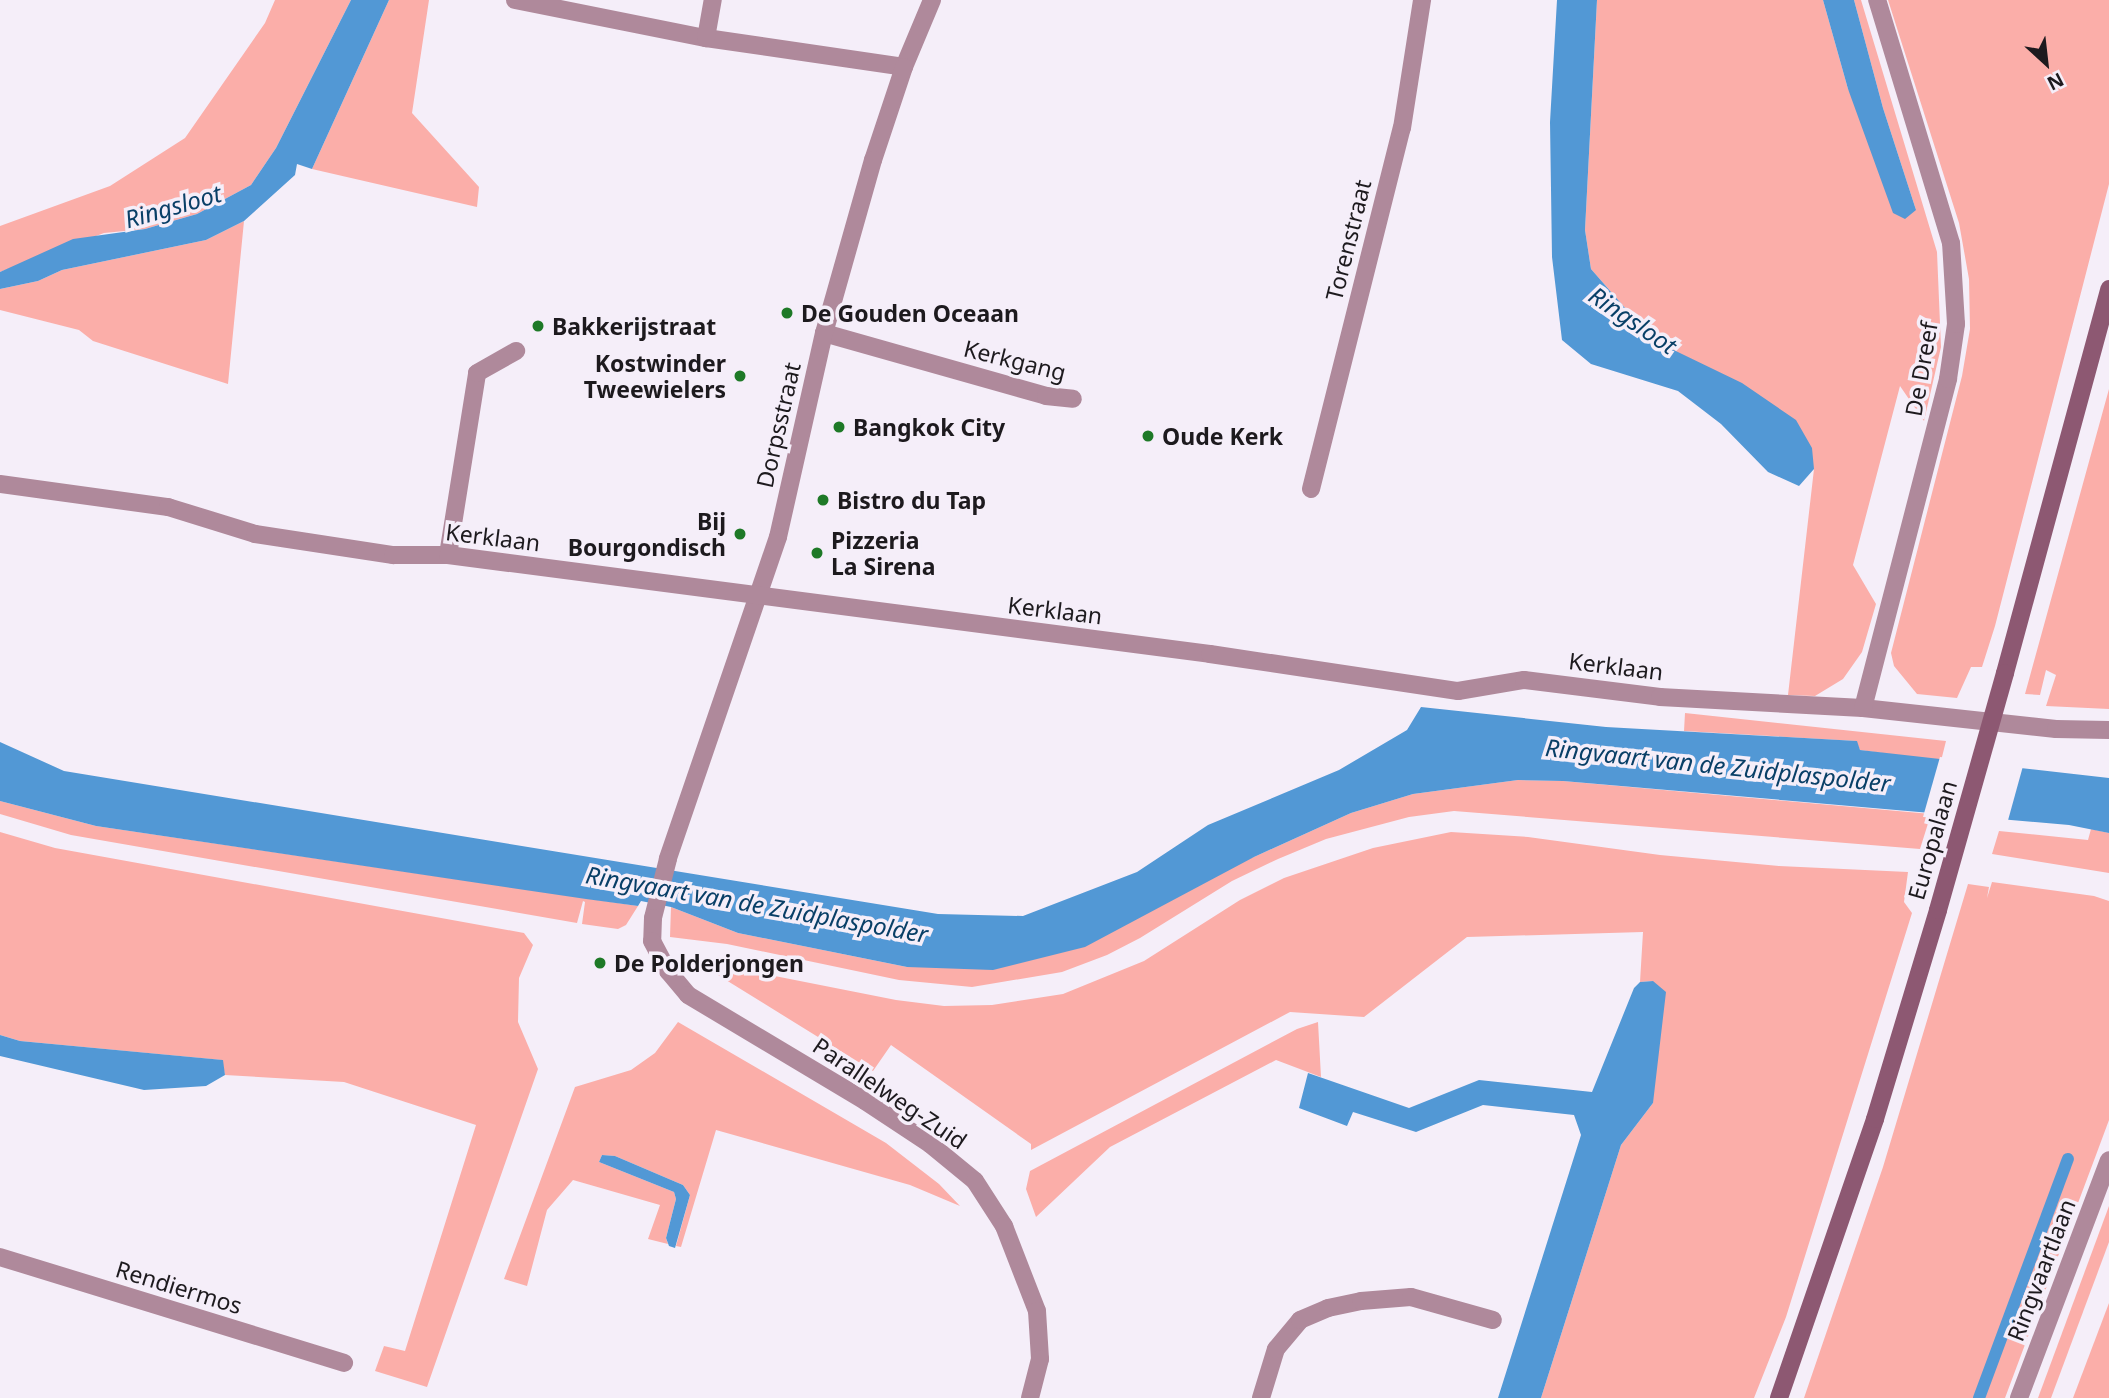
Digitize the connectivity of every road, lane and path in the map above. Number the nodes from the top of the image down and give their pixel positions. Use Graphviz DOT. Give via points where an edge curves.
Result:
graph roads {
  1 [pos="515,0"];
  2 [pos="713,0"];
  3 [pos="932,0"];
  4 [pos="1422,0"];
  5 [pos="1877,0"];
  6 [pos="706,38"];
  7 [pos="904,67"];
  8 [pos="2109,289"];
  9 [pos="824,333"];
  10 [pos="516,351"];
  11 [pos="1073,399"];
  12 [pos="0,484"];
  13 [pos="1311,489"];
  14 [pos="448,555"];
  15 [pos="756,596"];
  16 [pos="1863,708"];
  17 [pos="2109,730"];
  18 [pos="653,918"];
  19 [pos="2109,1160"];
  20 [pos="0,1256"];
  21 [pos="1493,1320"];
  22 [pos="344,1363"];
  23 [pos="1030,1398"];
  24 [pos="1261,1398"];
  25 [pos="1779,1398"];
  26 [pos="2019,1398"];
  1 -- 6 [label="street"];
  2 -- 6 [label="street"];
  3 -- 7 [label="street, Dorpsstraat"];
  4 -- 13 [label="street, Torenstraat" via="1402,128"];
  5 -- 16 [label="street, De Dreef" via="1951,243 1956,324 1948,379"];
  6 -- 7 [label="street"];
  7 -- 9 [label="street, Dorpsstraat"];
  8 -- 25 [label="main road, Europalaan, bridge" via="1938,910 1875,1119"];
  9 -- 11 [label="street, Kerkgang" via="1046,396"];
  9 -- 15 [label="street, Dorpsstraat" via="778,537"];
  10 -- 14 [label="street" via="477,373"];
  12 -- 14 [label="street, Kerklaan" via="168,507 255,534 393,555"];
  14 -- 15 [label="street, Kerklaan"];
  15 -- 16 [label="street, Kerklaan" via="1458,691 1524,680 1660,697"];
  15 -- 18 [label="street, Dorpsstraat" via="668,859"];
  16 -- 17 [label="street, Kerklaan" via="2056,729"];
  18 -- 23 [label="street, Parallelweg-Zuid" via="652,941 688,995 865,1101 975,1181 1004,1226 1037,1311 1040,1359"];
  19 -- 26 [label="street, Ringvaartlaan"];
  20 -- 22 [label="street, Rendiermos"];
  21 -- 24 [label="street" via="1411,1297 1328,1308 1300,1320 1276,1349"];
}
